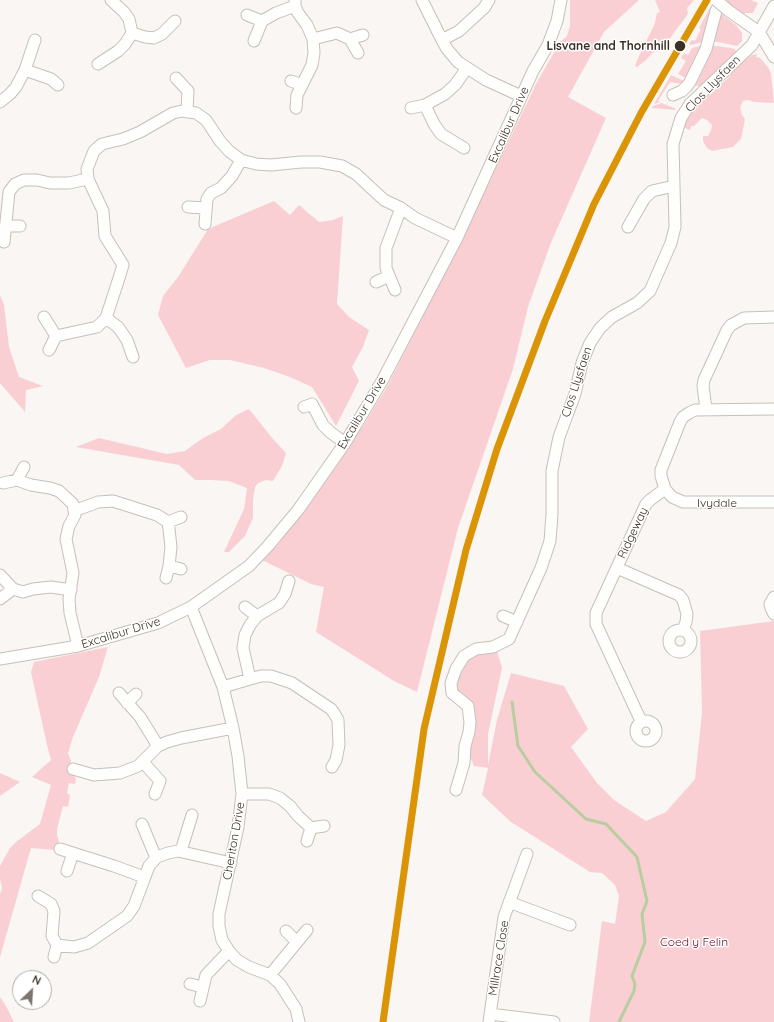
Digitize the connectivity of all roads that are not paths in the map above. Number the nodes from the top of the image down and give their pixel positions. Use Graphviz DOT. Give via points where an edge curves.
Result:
graph roads {
  1 [pos="111,0"];
  2 [pos="422,0"];
  3 [pos="490,0"];
  4 [pos="561,0"];
  5 [pos="716,0"];
  6 [pos="722,0"];
  7 [pos="295,3"];
  8 [pos="774,6"];
  9 [pos="247,15"];
  10 [pos="262,21"];
  11 [pos="175,22"];
  12 [pos="759,32"];
  13 [pos="132,33"];
  14 [pos="363,35"];
  15 [pos="350,38"];
  16 [pos="313,39"];
  17 [pos="35,40"];
  18 [pos="442,40"];
  19 [pos="254,41"];
  20 [pos="358,53"];
  21 [pos="774,57"];
  22 [pos="98,64"];
  23 [pos="467,68"];
  24 [pos="25,70"];
  25 [pos="176,78"];
  26 [pos="291,81"];
  27 [pos="302,85"];
  28 [pos="58,86"];
  29 [pos="673,95"];
  30 [pos="521,96"];
  31 [pos="0,102"];
  32 [pos="425,105"];
  33 [pos="296,108"];
  34 [pos="411,108"];
  35 [pos="187,112"];
  36 [pos="464,148"];
  37 [pos="241,160"];
  38 [pos="88,179"];
  39 [pos="674,186"];
  40 [pos="188,208"];
  41 [pos="206,208"];
  42 [pos="401,208"];
  43 [pos="205,224"];
  44 [pos="5,226"];
  45 [pos="20,226"];
  46 [pos="628,227"];
  47 [pos="457,238"];
  48 [pos="4,242"];
  49 [pos="389,276"];
  50 [pos="376,282"];
  51 [pos="395,290"];
  52 [pos="44,317"];
  53 [pos="774,317"];
  54 [pos="106,318"];
  55 [pos="56,336"];
  56 [pos="49,350"];
  57 [pos="133,357"];
  58 [pos="304,407"];
  59 [pos="706,409"];
  60 [pos="774,409"];
  61 [pos="345,443"];
  62 [pos="24,467"];
  63 [pos="17,480"];
  64 [pos="3,483"];
  65 [pos="665,489"];
  66 [pos="774,502"];
  67 [pos="74,511"];
  68 [pos="181,517"];
  69 [pos="168,522"];
  70 [pos="169,566"];
  71 [pos="617,568"];
  72 [pos="181,569"];
  73 [pos="0,575"];
  74 [pos="166,578"];
  75 [pos="289,581"];
  76 [pos="13,589"];
  77 [pos="71,590"];
  78 [pos="774,597"];
  79 [pos="0,599"];
  80 [pos="191,607"];
  81 [pos="245,607"];
  82 [pos="261,613"];
  83 [pos="774,614"];
  84 [pos="503,616"];
  85 [pos="517,622"];
  86 [pos="683,630"];
  87 [pos="78,646"];
  88 [pos="0,659"];
  89 [pos="250,678"];
  90 [pos="223,687"];
  91 [pos="119,693"];
  92 [pos="136,694"];
  93 [pos="127,702"];
  94 [pos="641,721"];
  95 [pos="233,728"];
  96 [pos="158,746"];
  97 [pos="143,762"];
  98 [pos="332,767"];
  99 [pos="73,769"];
  100 [pos="456,790"];
  101 [pos="155,794"];
  102 [pos="242,794"];
  103 [pos="192,815"];
  104 [pos="142,824"];
  105 [pos="324,826"];
  106 [pos="310,828"];
  107 [pos="307,841"];
  108 [pos="60,849"];
  109 [pos="181,851"];
  110 [pos="73,853"];
  111 [pos="527,854"];
  112 [pos="156,858"];
  113 [pos="231,863"];
  114 [pos="67,871"];
  115 [pos="144,877"];
  116 [pos="38,896"];
  117 [pos="509,902"];
  118 [pos="570,925"];
  119 [pos="286,930"];
  120 [pos="307,930"];
  121 [pos="296,942"];
  122 [pos="57,945"];
  123 [pos="229,951"];
  124 [pos="54,957"];
  125 [pos="270,976"];
  126 [pos="190,984"];
  127 [pos="203,987"];
  128 [pos="200,1001"];
  129 [pos="490,1018"];
  130 [pos="299,1022"];
  131 [pos="554,1022"];
  1 -- 13 [label="street" via="129,19"];
  2 -- 18 [label="street"];
  3 -- 18 [label="street" via="459,31"];
  4 -- 30 [label="street, Excalibur Drive" via="552,37"];
  5 -- 12 [label="street, bridge"];
  6 -- 29 [label="street" via="716,10 706,49 690,82 682,91"];
  7 -- 10 [label="street"];
  7 -- 16 [label="street"];
  8 -- 12 [label="street, Clos Llysfaen"];
  9 -- 10 [label="street"];
  10 -- 19 [label="street"];
  11 -- 13 [label="street" via="154,38"];
  12 -- 21 [label="street"];
  12 -- 39 [label="street, Clos Llysfaen" via="752,45 697,96 684,113 674,144"];
  13 -- 22 [label="street" via="118,51"];
  14 -- 15 [label="street"];
  15 -- 16 [label="street" via="337,33"];
  15 -- 20 [label="street"];
  16 -- 27 [label="street" via="312,65"];
  17 -- 24 [label="street"];
  18 -- 23 [label="street" via="451,54"];
  23 -- 30 [label="street"];
  23 -- 32 [label="street" via="450,90"];
  24 -- 28 [label="street" via="51,79"];
  24 -- 31 [label="street" via="16,87"];
  25 -- 35 [label="street" via="188,91"];
  26 -- 27 [label="street"];
  27 -- 33 [label="street" via="297,95"];
  30 -- 47 [label="street, Excalibur Drive"];
  32 -- 34 [label="street"];
  32 -- 36 [label="street" via="441,134"];
  35 -- 37 [label="street" via="196,113 206,120 220,141"];
  35 -- 38 [label="street" via="174,113 140,132 102,144 94,151 90,160 87,169"];
  37 -- 41 [label="street" via="232,176 209,196"];
  37 -- 42 [label="street" via="271,165 320,162 342,166 356,174 384,200"];
  38 -- 44 [label="street" via="69,183 24,180 14,184 9,192"];
  38 -- 54 [label="street" via="103,211 104,236 123,265"];
  39 -- 46 [label="street" via="652,191 644,199"];
  39 -- 85 [label="street, Clos Llysfaen" via="675,227 650,291 600,328 590,342 582,363 575,394 559,437 552,471 550,541"];
  40 -- 41 [label="street"];
  41 -- 43 [label="street"];
  42 -- 47 [label="street" via="415,218"];
  42 -- 49 [label="street" via="386,248 386,268"];
  44 -- 45 [label="street"];
  44 -- 48 [label="street"];
  47 -- 61 [label="street, Excalibur Drive" via="382,381"];
  49 -- 50 [label="street"];
  49 -- 51 [label="street"];
  52 -- 55 [label="street"];
  53 -- 59 [label="street" via="744,318 731,325 704,380"];
  54 -- 55 [label="street" via="97,327"];
  54 -- 57 [label="street" via="118,327 127,340"];
  55 -- 56 [label="street"];
  58 -- 61 [label="street" via="312,404 323,425"];
  59 -- 60 [label="street"];
  59 -- 65 [label="street" via="689,412 680,422 661,470"];
  61 -- 80 [label="street, Excalibur Drive" via="298,510 268,546 249,566"];
  62 -- 63 [label="street"];
  63 -- 64 [label="street"];
  63 -- 67 [label="street" via="59,491 73,504"];
  65 -- 66 [label="street, Ivydale" via="672,497 683,502"];
  65 -- 71 [label="street, Ridgeway" via="646,504"];
  67 -- 69 [label="street" via="98,502 113,501 158,515"];
  67 -- 77 [label="street" via="75,515 66,539 73,573"];
  68 -- 69 [label="street"];
  69 -- 70 [label="street" via="171,547"];
  70 -- 72 [label="street"];
  70 -- 74 [label="street"];
  71 -- 86 [label="street, Ridgeway" via="679,595 687,614"];
  71 -- 94 [label="street, Ridgeway" via="595,619"];
  73 -- 76 [label="street"];
  75 -- 82 [label="street" via="279,603"];
  76 -- 77 [label="street" via="23,592 51,587"];
  76 -- 79 [label="street"];
  77 -- 87 [label="street" via="70,613"];
  78 -- 83 [label="street" via="770,604"];
  80 -- 87 [label="street, Excalibur Drive" via="158,623"];
  80 -- 90 [label="street, Cheriton Drive"];
  81 -- 82 [label="street"];
  82 -- 89 [label="street" via="244,635 243,648"];
  84 -- 85 [label="street"];
  85 -- 100 [label="street, Clos Llysfaen" via="509,639 493,647 476,649 464,656 456,669 451,684 452,693 468,706 470,722 464,763"];
  87 -- 88 [label="street, Excalibur Drive"];
  89 -- 90 [label="street"];
  89 -- 98 [label="street" via="271,676 283,679 334,713 338,720 339,745"];
  90 -- 95 [label="street, Cheriton Drive"];
  91 -- 93 [label="street"];
  92 -- 93 [label="street"];
  93 -- 96 [label="street"];
  95 -- 96 [label="street" via="181,738"];
  95 -- 102 [label="street, Cheriton Drive"];
  96 -- 97 [label="street"];
  97 -- 99 [label="street" via="120,773 84,778"];
  97 -- 101 [label="street" via="160,780"];
  102 -- 106 [label="street" via="269,794 280,798"];
  102 -- 113 [label="street, Cheriton Drive"];
  103 -- 109 [label="street"];
  104 -- 112 [label="street"];
  105 -- 106 [label="street"];
  106 -- 107 [label="street"];
  108 -- 110 [label="street"];
  109 -- 112 [label="street" via="168,852"];
  109 -- 113 [label="street"];
  110 -- 114 [label="street"];
  110 -- 115 [label="street"];
  111 -- 117 [label="street, Millrace Close"];
  112 -- 115 [label="street"];
  113 -- 123 [label="street, Cheriton Drive" via="219,914 222,940"];
  115 -- 122 [label="street" via="134,906 127,916 88,943 74,947"];
  116 -- 122 [label="street" via="51,904 54,911 52,936"];
  117 -- 118 [label="street, Millrace Close"];
  117 -- 129 [label="street, Millrace Close" via="502,927"];
  119 -- 121 [label="street"];
  120 -- 121 [label="street"];
  121 -- 125 [label="street"];
  122 -- 124 [label="street"];
  123 -- 125 [label="street, Cheriton Drive" via="237,960"];
  123 -- 127 [label="street" via="206,975"];
  125 -- 130 [label="street, Cheriton Drive" via="280,984 296,1009"];
  126 -- 127 [label="street"];
  127 -- 128 [label="street"];
  129 -- 131 [label="street, Millrace Close"];
}
